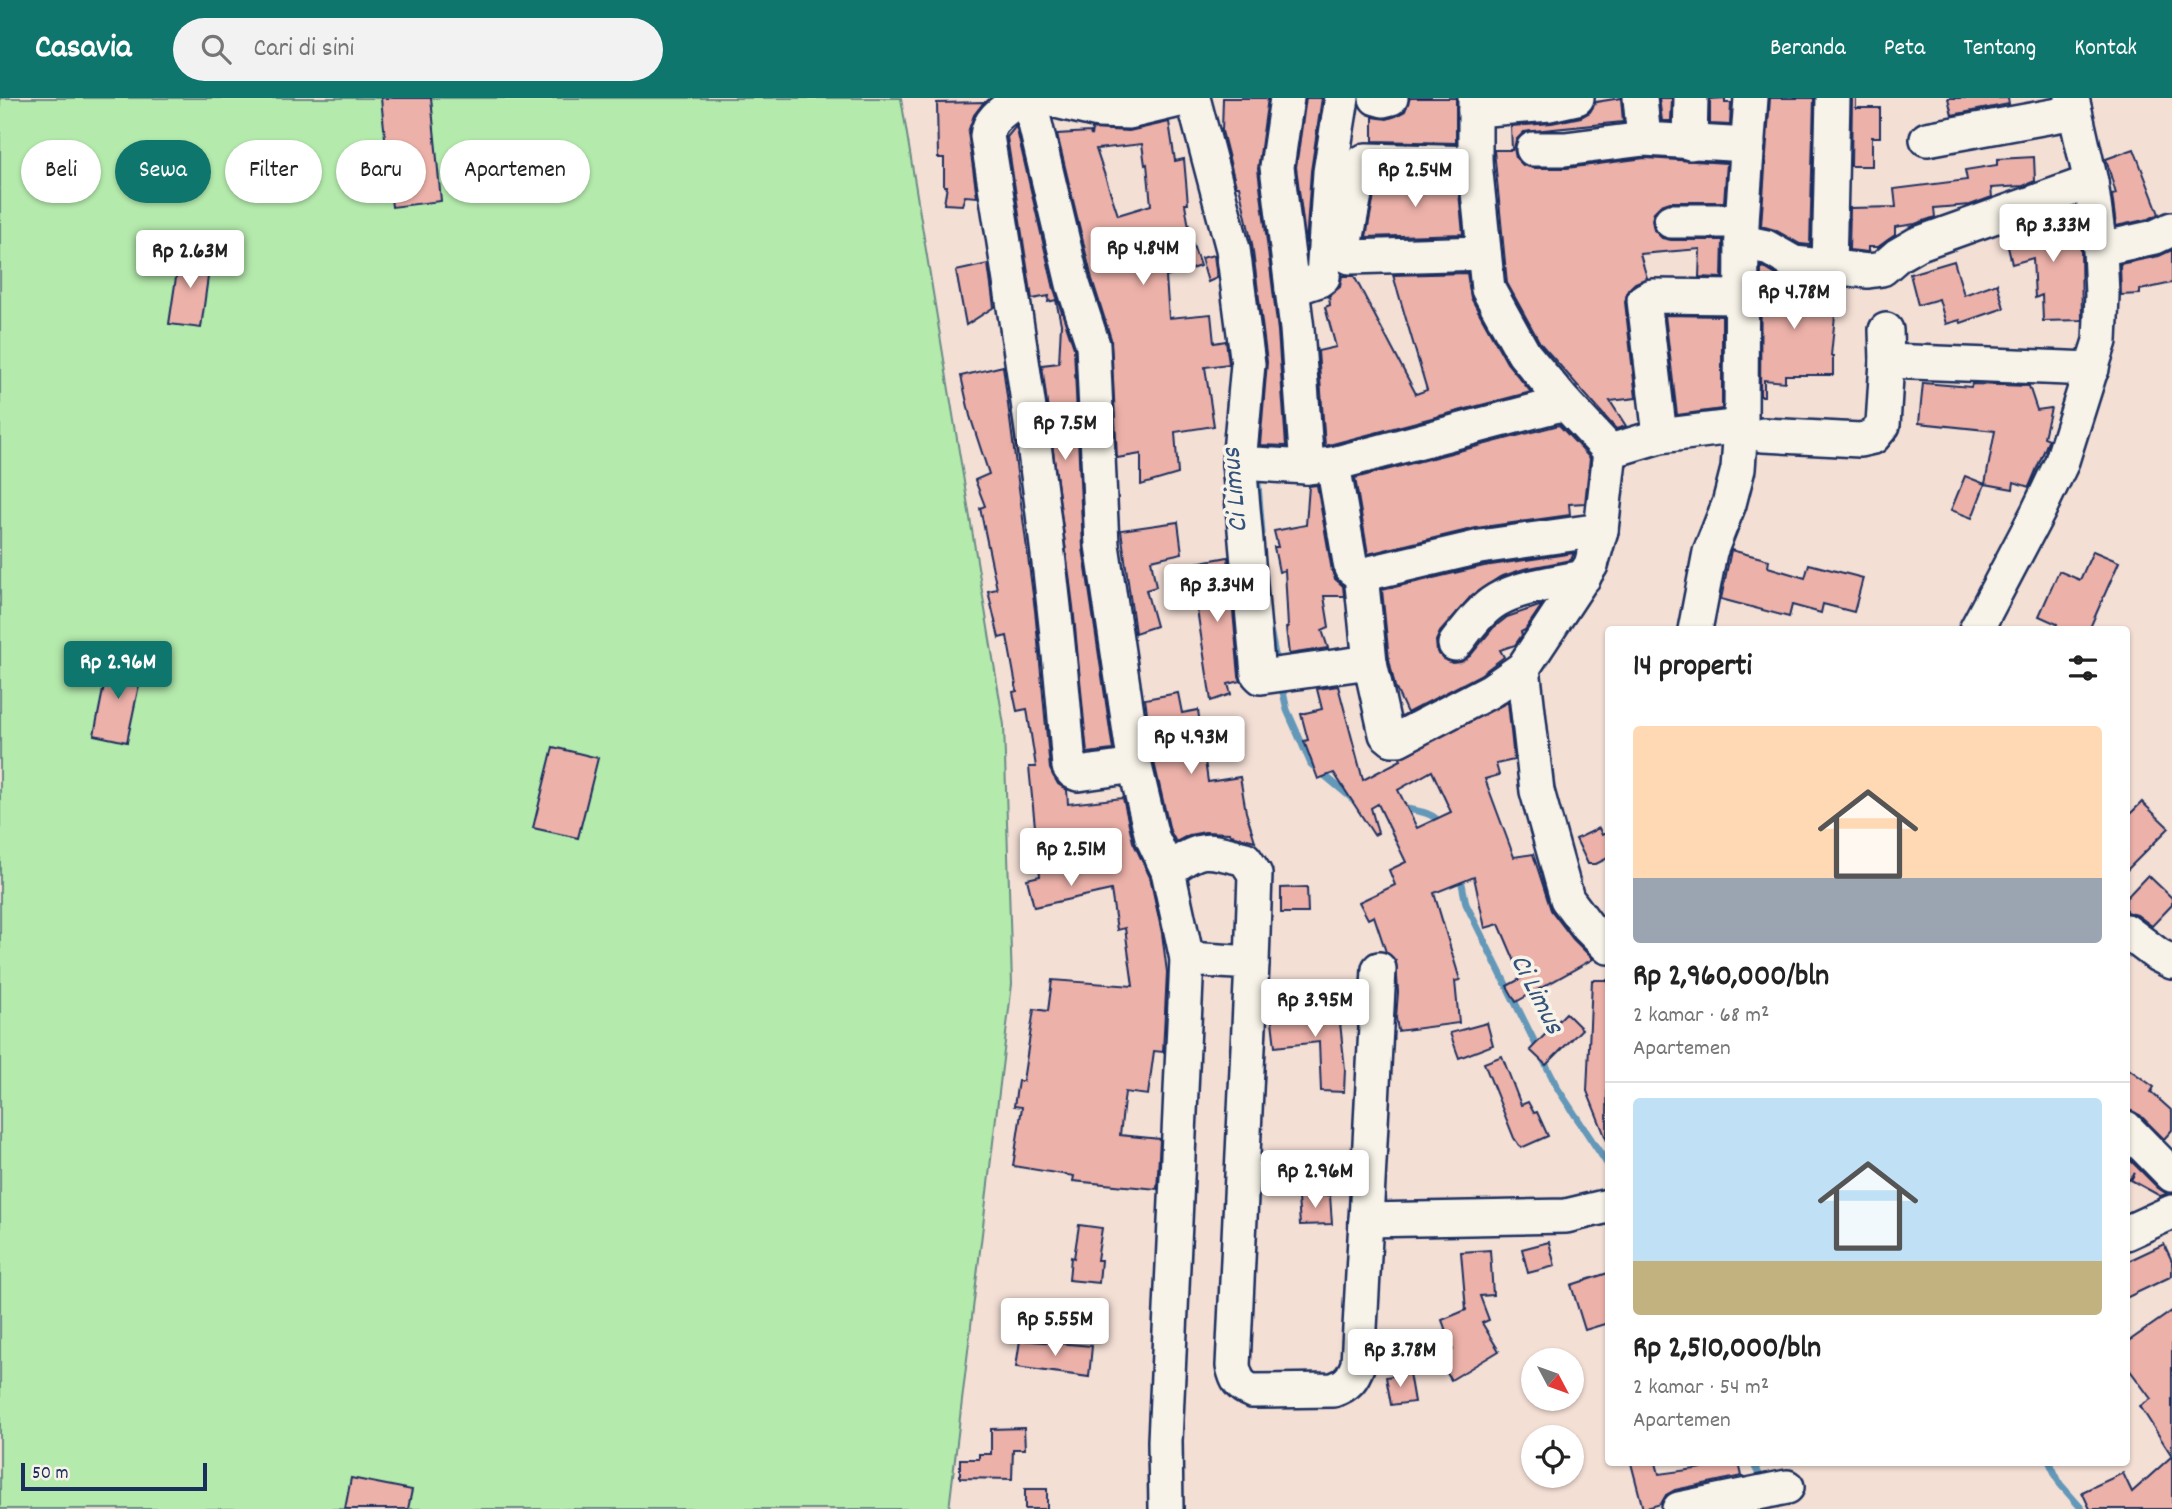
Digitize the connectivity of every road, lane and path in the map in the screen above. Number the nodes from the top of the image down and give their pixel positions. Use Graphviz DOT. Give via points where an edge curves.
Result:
graph roads {
  1 [pos="1021,98"];
  2 [pos="1029,98"];
  3 [pos="1043,98"];
  4 [pos="1191,98"];
  5 [pos="1287,98"];
  6 [pos="1342,98"];
  7 [pos="1376,98"];
  8 [pos="1391,98"];
  9 [pos="1577,98"];
  10 [pos="1640,98"];
  11 [pos="1692,98"];
  12 [pos="1751,98"];
  13 [pos="1833,98"];
  14 [pos="1099,104"];
  15 [pos="1475,104"];
  16 [pos="2073,105"];
  17 [pos="1644,139"];
  18 [pos="1927,139"];
  19 [pos="1690,144"];
  20 [pos="1748,145"];
  21 [pos="1533,149"];
  22 [pos="1475,163"];
  23 [pos="2091,183"];
  24 [pos="1671,221"];
  25 [pos="2172,229"];
  26 [pos="1742,231"];
  27 [pos="2100,249"];
  28 [pos="1484,253"];
  29 [pos="1829,268"];
  30 [pos="1292,289"];
  31 [pos="1741,297"];
  32 [pos="2092,369"];
  33 [pos="1565,403"];
  34 [pos="1752,431"];
  35 [pos="1660,436"];
  36 [pos="1611,451"];
  37 [pos="1239,463"];
  38 [pos="1320,466"];
  39 [pos="1601,530"];
  40 [pos="1361,575"];
  41 [pos="1584,578"];
  42 [pos="1696,626"];
  43 [pos="1978,626"];
  44 [pos="1455,643"];
  45 [pos="1370,662"];
  46 [pos="1523,668"];
  47 [pos="1135,766"];
  48 [pos="1168,872"];
  49 [pos="2130,933"];
  50 [pos="1605,944"];
  51 [pos="1187,959"];
  52 [pos="2172,962"];
  53 [pos="1252,963"];
  54 [pos="1379,969"];
  55 [pos="2130,1132"];
  56 [pos="2172,1175"];
  57 [pos="1605,1207"];
  58 [pos="2172,1212"];
  59 [pos="1366,1220"];
  60 [pos="2130,1231"];
  61 [pos="1785,1486"];
  62 [pos="1166,1509"];
  63 [pos="1679,1509"];
  1 -- 47 [label="street" via="994,119 987,136 1029,406 1069,767 1078,774"];
  2 -- 47 [label="street" via="1073,284 1093,345 1102,545"];
  3 -- 14 [label="street"];
  4 -- 14 [label="street" via="1129,112"];
  4 -- 37 [label="street" via="1233,248 1248,364"];
  5 -- 30 [label="street" via="1277,167"];
  6 -- 30 [label="street" via="1330,172 1323,276"];
  7 -- 8 [label="street"];
  9 -- 15 [label="street" via="1550,104"];
  10 -- 17 [label="street"];
  11 -- 19 [label="street"];
  12 -- 20 [label="street"];
  13 -- 29 [label="street"];
  15 -- 22 [label="street"];
  16 -- 18 [label="street"];
  16 -- 23 [label="street"];
  17 -- 19 [label="street"];
  17 -- 21 [label="street"];
  19 -- 20 [label="street"];
  20 -- 26 [label="street"];
  22 -- 28 [label="street"];
  22 -- 28 [label="street" via="1361,163 1345,247 1350,257"];
  23 -- 27 [label="street"];
  23 -- 29 [label="street" via="1917,244 1882,269"];
  24 -- 26 [label="street"];
  25 -- 27 [label="street"];
  26 -- 29 [label="street" via="1794,263"];
  26 -- 31 [label="street"];
  27 -- 32 [label="street" via="2100,341"];
  28 -- 33 [label="street" via="1488,289 1524,354"];
  30 -- 38 [label="street"];
  31 -- 34 [label="street"];
  31 -- 35 [label="street" via="1651,296 1644,300"];
  32 -- 34 [label="street" via="1887,345 1883,425 1873,437 1860,440"];
  32 -- 43 [label="street" via="2061,464"];
  33 -- 36 [label="street"];
  33 -- 38 [label="street"];
  34 -- 35 [label="street"];
  34 -- 42 [label="street" via="1710,552"];
  35 -- 36 [label="street"];
  36 -- 39 [label="street"];
  37 -- 38 [label="street"];
  37 -- 45 [label="street" via="1258,674"];
  38 -- 40 [label="street" via="1351,568"];
  39 -- 40 [label="street" via="1480,547"];
  39 -- 41 [label="street"];
  40 -- 45 [label="street"];
  41 -- 44 [label="street" via="1497,600"];
  41 -- 46 [label="street"];
  45 -- 46 [label="street" via="1392,739 1490,691"];
  46 -- 50 [label="street" via="1537,791 1567,899"];
  47 -- 48 [label="street" via="1152,838"];
  48 -- 51 [label="street"];
  48 -- 53 [label="street" via="1187,856 1213,850 1245,859 1255,874"];
  49 -- 52 [label="street"];
  51 -- 53 [label="street"];
  51 -- 62 [label="street" via="1165,1441"];
  53 -- 59 [label="street" via="1233,1366 1242,1387 1252,1391 1333,1390 1354,1376 1359,1364"];
  54 -- 59 [label="street"];
  55 -- 56 [label="street"];
  57 -- 59 [label="street" via="1566,1216"];
  58 -- 60 [label="street"];
  61 -- 63 [label="street"];
}
